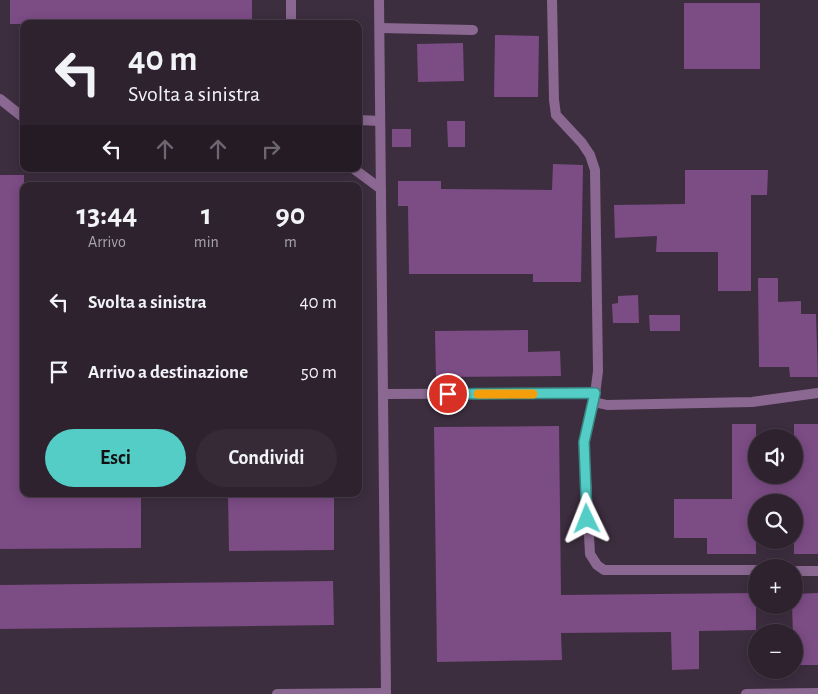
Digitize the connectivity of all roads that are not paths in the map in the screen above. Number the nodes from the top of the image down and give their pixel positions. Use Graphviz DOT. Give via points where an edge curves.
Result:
graph roads {
  1 [pos="291,0"];
  2 [pos="379,0"];
  3 [pos="552,0"];
  4 [pos="291,20"];
  5 [pos="380,28"];
  6 [pos="473,30"];
  7 [pos="0,99"];
  8 [pos="20,115"];
  9 [pos="362,120"];
  10 [pos="380,120"];
  11 [pos="358,172"];
  12 [pos="381,188"];
  13 [pos="818,393"];
  14 [pos="383,394"];
  15 [pos="594,398"];
  16 [pos="748,570"];
  17 [pos="803,570"];
  18 [pos="818,571"];
  19 [pos="818,693"];
  20 [pos="277,694"];
  21 [pos="386,694"];
  22 [pos="746,694"];
  1 -- 4 [label="lane"];
  2 -- 5 [label="lane"];
  3 -- 15 [label="lane" via="556,115 590,155 595,170 598,370"];
  5 -- 6 [label="lane"];
  5 -- 10 [label="lane"];
  7 -- 8 [label="lane"];
  9 -- 10 [label="lane"];
  10 -- 12 [label="lane"];
  11 -- 12 [label="lane"];
  12 -- 14 [label="lane"];
  13 -- 15 [label="lane" via="752,402 607,405"];
  14 -- 15 [label="lane"];
  14 -- 21 [label="lane"];
  15 -- 16 [label="lane" via="584,442 588,538 590,554 597,565 604,570"];
  17 -- 18 [label="lane"];
  19 -- 22 [label="lane"];
  20 -- 21 [label="lane"];
}
